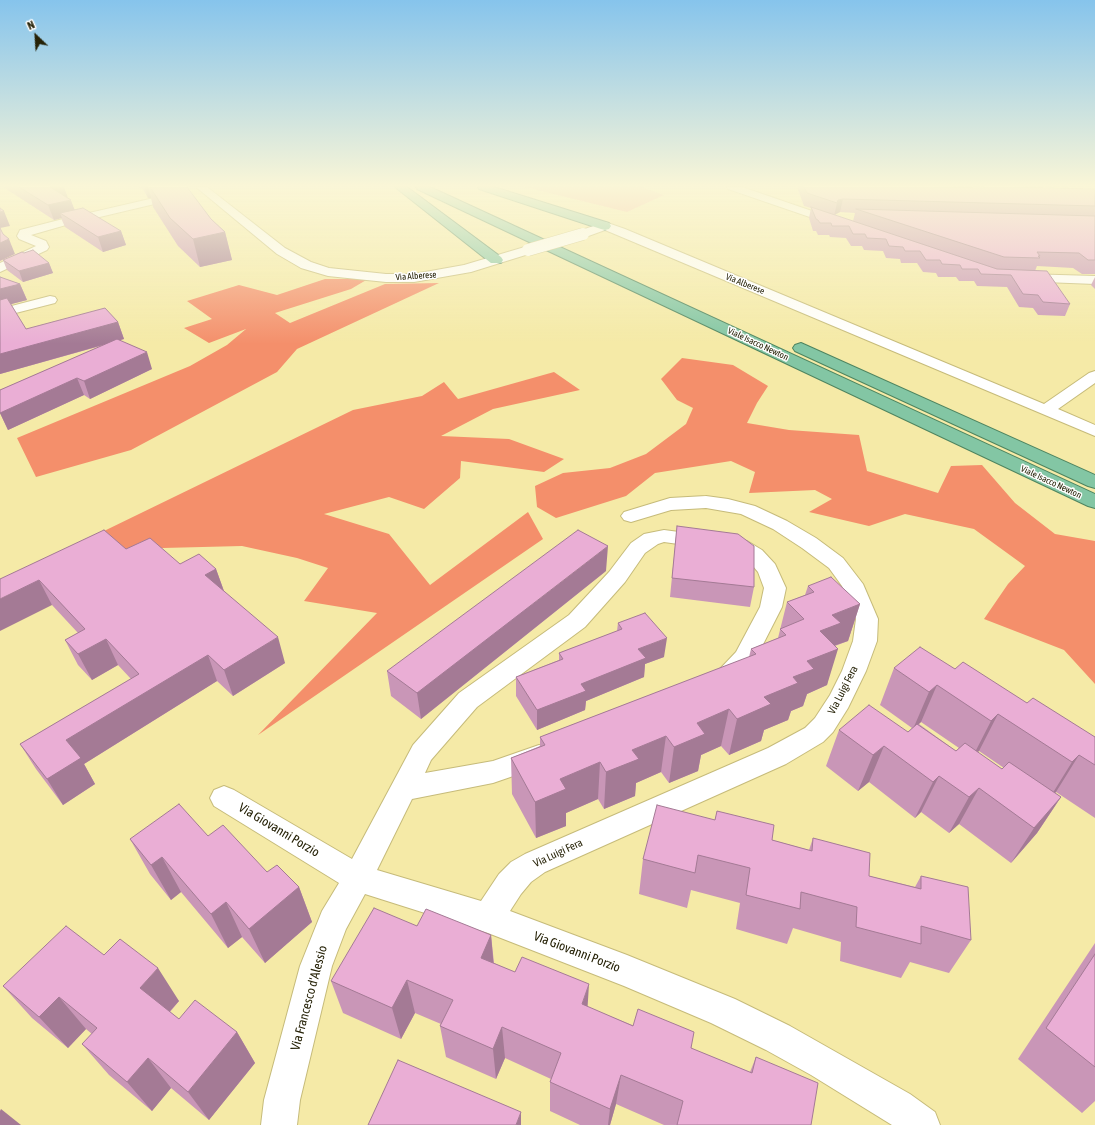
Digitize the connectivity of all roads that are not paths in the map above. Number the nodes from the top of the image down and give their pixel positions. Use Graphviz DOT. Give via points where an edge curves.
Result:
graph roads {
  1 [pos="31,240"];
  2 [pos="267,240"];
  3 [pos="469,240"];
  4 [pos="533,240"];
  5 [pos="563,240"];
  6 [pos="564,240"];
  7 [pos="638,240"];
  8 [pos="496,260"];
  9 [pos="0,268"];
  10 [pos="1013,278"];
  11 [pos="1095,280"];
  12 [pos="50,300"];
  13 [pos="724,312"];
  14 [pos="0,313"];
  15 [pos="789,342"];
  16 [pos="1095,376"];
  17 [pos="1046,410"];
  18 [pos="1095,431"];
  19 [pos="1095,482"];
  20 [pos="1095,502"];
  21 [pos="631,516"];
  22 [pos="704,691"];
  23 [pos="560,748"];
  24 [pos="403,789"];
  25 [pos="224,798"];
  26 [pos="358,878"];
  27 [pos="488,918"];
  28 [pos="279,1125"];
  29 [pos="922,1125"];
  1 -- 9 [label="street" via="43,247"];
  2 -- 8 [label="street, Via Alberese" via="282,252 316,269 357,276 399,278 446,273"];
  3 -- 8 [label="highway"];
  4 -- 20 [label="highway, Viale Isacco Newton"];
  5 -- 8 [label="street, Via Alberese, bridge"];
  6 -- 13 [label="highway, Viale Isacco Newton"];
  7 -- 17 [label="street, Via Alberese"];
  10 -- 11 [label="street"];
  12 -- 14 [label="street"];
  15 -- 19 [label="highway, Viale Isacco Newton"];
  16 -- 17 [label="street"];
  17 -- 18 [label="street, Via Alberese"];
  21 -- 27 [label="street, Via Luigi Fera" via="670,504 706,502 748,510 780,525 836,563 852,584 867,619 865,641 839,702 814,735 777,756 535,863 521,872 510,884"];
  22 -- 24 [label="street, Via Francesco d'Alessio" via="724,680 745,658 771,607 775,588 768,569 755,555 740,546 664,536 651,539 638,548 617,577 577,620 468,700 422,753"];
  23 -- 24 [label="street" via="493,772"];
  24 -- 26 [label="street, Via Francesco d'Alessio"];
  25 -- 26 [label="street, Via Giovanni Porzio"];
  26 -- 27 [label="street, Via Giovanni Porzio"];
  26 -- 28 [label="street, Via Francesco d'Alessio" via="333,922 316,966 282,1100"];
  27 -- 29 [label="street, Via Giovanni Porzio" via="626,971 740,1019 778,1038 897,1107"];
}
